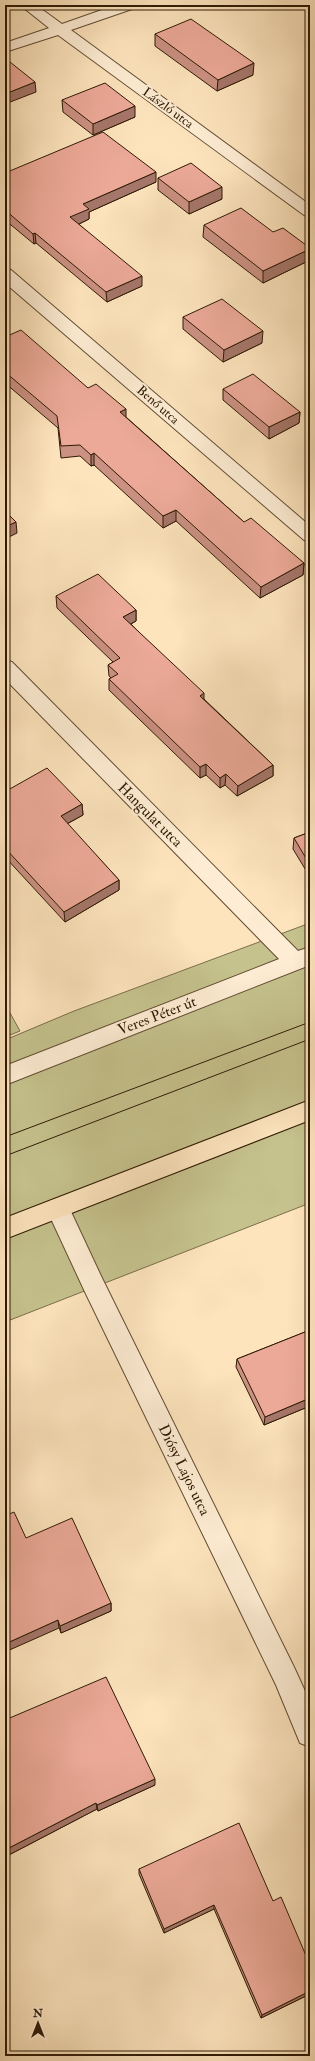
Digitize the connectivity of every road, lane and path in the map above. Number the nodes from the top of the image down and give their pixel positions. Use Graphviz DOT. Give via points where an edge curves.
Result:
graph roads {
  1 [pos="27,5"];
  2 [pos="130,5"];
  3 [pos="60,29"];
  4 [pos="5,48"];
  5 [pos="310,212"];
  6 [pos="5,274"];
  7 [pos="310,536"];
  8 [pos="5,667"];
  9 [pos="303,959"];
  10 [pos="5,1076"];
  11 [pos="310,1110"];
  12 [pos="58,1208"];
  13 [pos="5,1229"];
  14 [pos="310,1733"];
  1 -- 3 [label="street, László utca"];
  2 -- 3 [label="street"];
  3 -- 4 [label="street"];
  3 -- 5 [label="street, László utca"];
  6 -- 7 [label="street, Benő utca"];
  8 -- 9 [label="street, Hangulat utca"];
  9 -- 10 [label="street, Veres Péter út"];
  11 -- 12 [label="main road"];
  12 -- 13 [label="main road"];
  12 -- 14 [label="street, Diósy Lajos utca" via="285,1676"];
}
